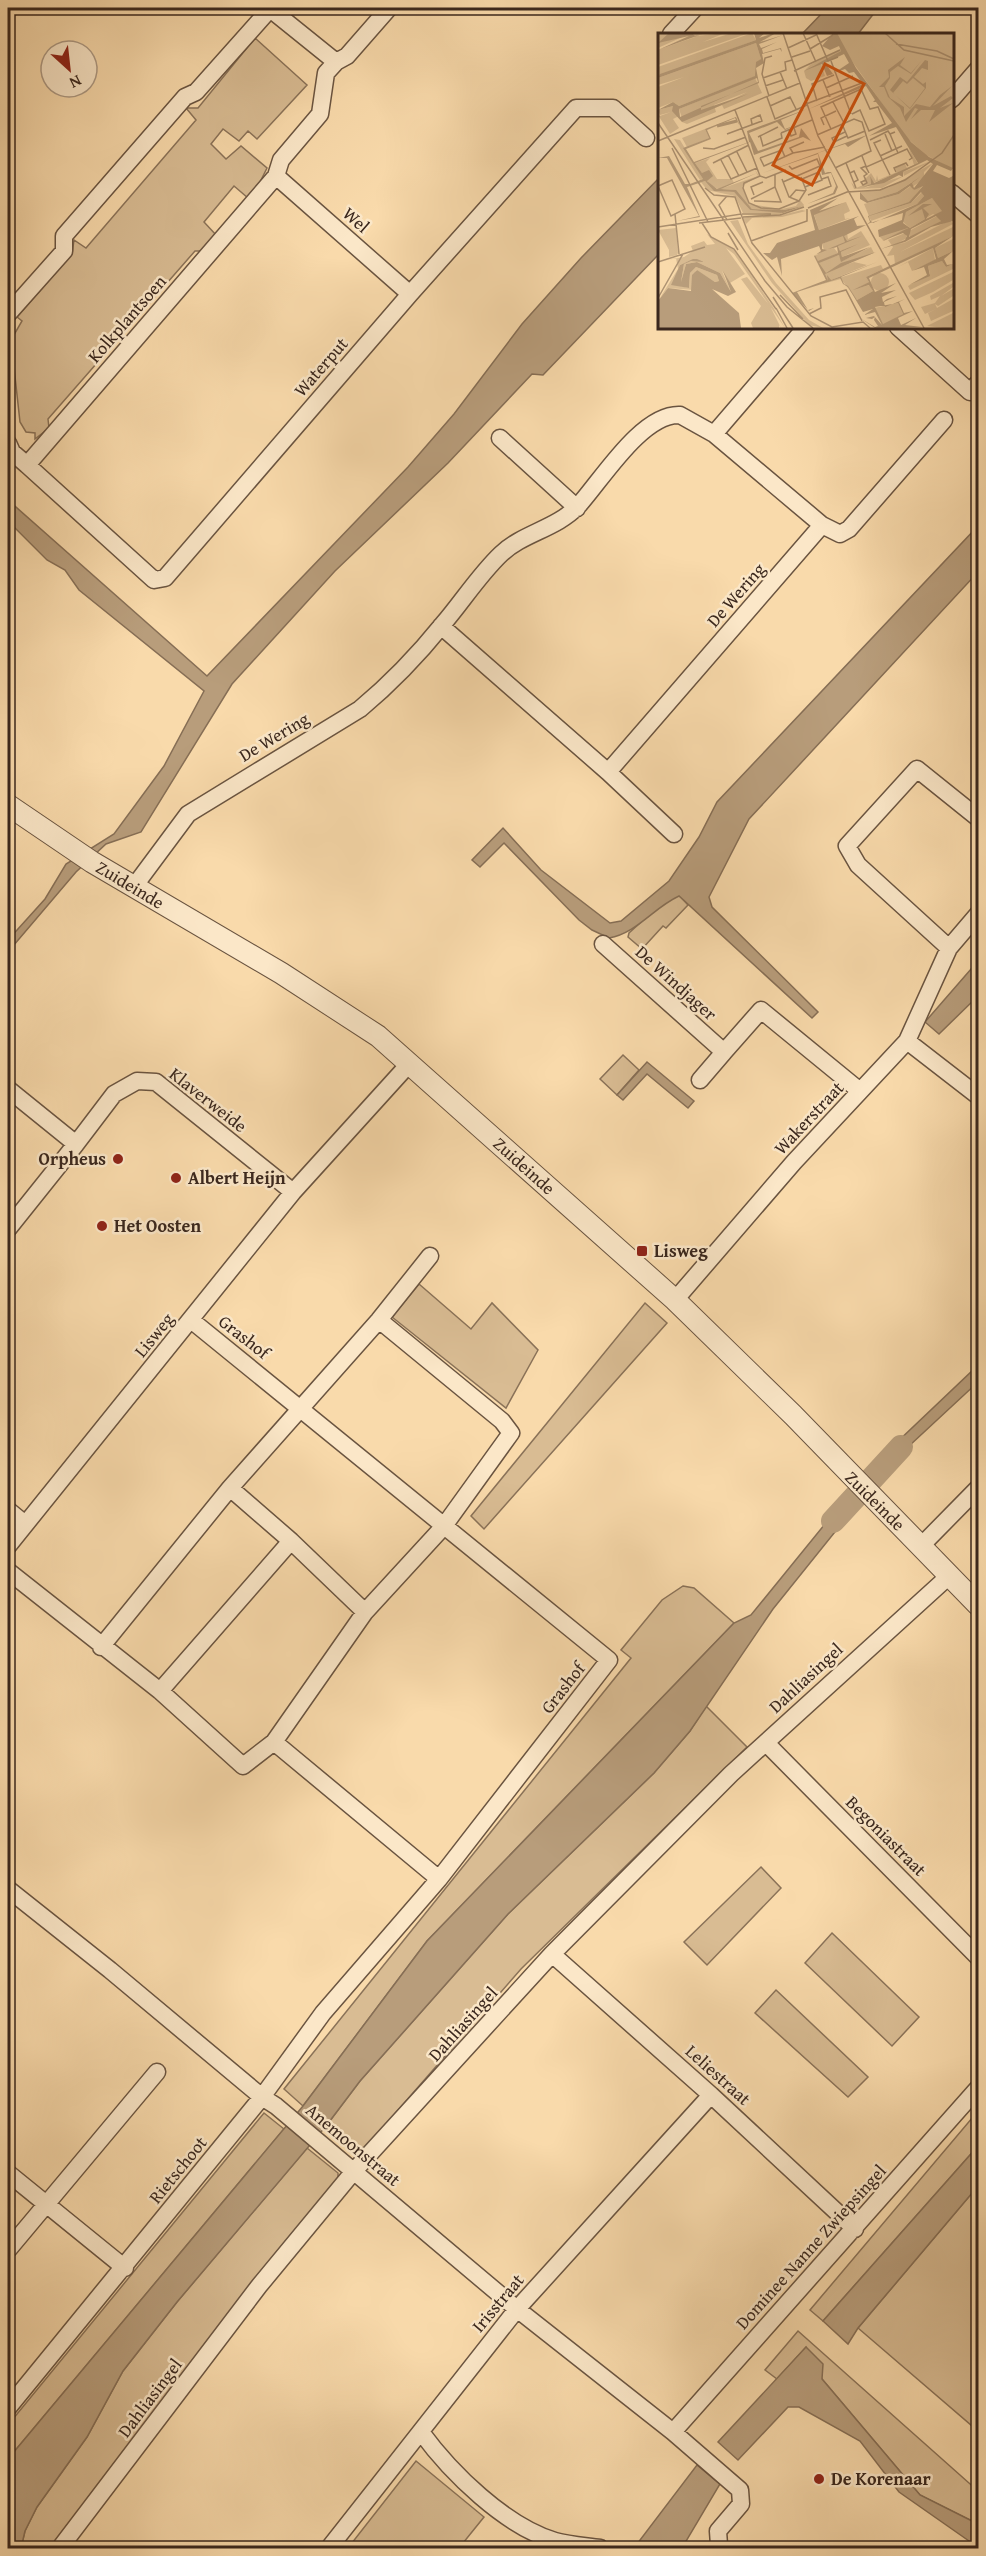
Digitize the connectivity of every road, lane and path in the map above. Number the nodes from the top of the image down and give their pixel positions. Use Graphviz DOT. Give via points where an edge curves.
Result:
graph roads {
  1 [pos="269,8"];
  2 [pos="389,8"];
  3 [pos="695,8"];
  4 [pos="672,33"];
  5 [pos="336,62"];
  6 [pos="978,69"];
  7 [pos="953,97"];
  8 [pos="646,138"];
  9 [pos="276,176"];
  10 [pos="953,195"];
  11 [pos="978,215"];
  12 [pos="410,294"];
  13 [pos="8,314"];
  14 [pos="805,328"];
  15 [pos="899,328"];
  16 [pos="978,383"];
  17 [pos="944,420"];
  18 [pos="714,434"];
  19 [pos="500,438"];
  20 [pos="8,443"];
  21 [pos="27,465"];
  22 [pos="576,507"];
  23 [pos="822,525"];
  24 [pos="441,626"];
  25 [pos="608,772"];
  26 [pos="8,805"];
  27 [pos="978,818"];
  28 [pos="674,834"];
  29 [pos="133,888"];
  30 [pos="978,914"];
  31 [pos="603,944"];
  32 [pos="949,948"];
  33 [pos="907,1041"];
  34 [pos="724,1052"];
  35 [pos="409,1064"];
  36 [pos="700,1080"];
  37 [pos="8,1089"];
  38 [pos="860,1091"];
  39 [pos="978,1096"];
  40 [pos="76,1144"];
  41 [pos="293,1192"];
  42 [pos="8,1229"];
  43 [pos="430,1256"];
  44 [pos="675,1300"];
  45 [pos="191,1320"];
  46 [pos="379,1320"];
  47 [pos="300,1407"];
  48 [pos="230,1488"];
  49 [pos="978,1488"];
  50 [pos="8,1510"];
  51 [pos="25,1524"];
  52 [pos="444,1526"];
  53 [pos="291,1541"];
  54 [pos="8,1546"];
  55 [pos="920,1547"];
  56 [pos="8,1571"];
  57 [pos="949,1576"];
  58 [pos="978,1605"];
  59 [pos="365,1612"];
  60 [pos="101,1647"];
  61 [pos="160,1691"];
  62 [pos="274,1742"];
  63 [pos="766,1743"];
  64 [pos="439,1879"];
  65 [pos="8,1889"];
  66 [pos="552,1954"];
  67 [pos="978,1957"];
  68 [pos="157,2072"];
  69 [pos="978,2088"];
  70 [pos="711,2095"];
  71 [pos="269,2102"];
  72 [pos="354,2171"];
  73 [pos="8,2173"];
  74 [pos="46,2203"];
  75 [pos="855,2229"];
  76 [pos="8,2250"];
  77 [pos="125,2268"];
  78 [pos="517,2309"];
  79 [pos="8,2408"];
  80 [pos="421,2432"];
  81 [pos="673,2432"];
  82 [pos="60,2548"];
  83 [pos="329,2548"];
  84 [pos="600,2548"];
  85 [pos="723,2548"];
  1 -- 5 [label="street"];
  1 -- 13 [label="street" via="64,236 64,251"];
  2 -- 5 [label="street" via="347,56"];
  3 -- 4 [label="street"];
  5 -- 9 [label="street, Kolkplantsoen" via="326,73 320,114 281,160"];
  6 -- 7 [label="street"];
  8 -- 12 [label="street, Waterput" via="613,108 576,108"];
  9 -- 12 [label="street, Wel"];
  9 -- 21 [label="street, Kolkplantsoen"];
  10 -- 11 [label="street"];
  12 -- 21 [label="street, Waterput" via="165,578 154,580"];
  14 -- 18 [label="street"];
  15 -- 16 [label="street" via="970,392"];
  17 -- 23 [label="street" via="849,529 840,534"];
  18 -- 22 [label="street, De Wering" via="680,415 659,418 623,452"];
  18 -- 23 [label="street, De Wering"];
  19 -- 22 [label="street"];
  20 -- 21 [label="street"];
  22 -- 24 [label="street, De Wering" via="559,522 523,538 501,554"];
  23 -- 25 [label="street, De Wering"];
  24 -- 25 [label="street"];
  24 -- 29 [label="street, De Wering" via="384,689 360,709 189,814"];
  25 -- 28 [label="street"];
  26 -- 29 [label="street, Zuideinde"];
  27 -- 32 [label="street" via="917,769 848,846 858,866"];
  29 -- 35 [label="street, Zuideinde" via="353,1017"];
  30 -- 32 [label="street, Wakerstraat"];
  31 -- 34 [label="street, De Windjager"];
  32 -- 33 [label="street, Wakerstraat"];
  33 -- 38 [label="street, Wakerstraat"];
  33 -- 39 [label="street"];
  34 -- 36 [label="street"];
  34 -- 38 [label="street" via="761,1010"];
  35 -- 41 [label="street, Lisweg"];
  35 -- 44 [label="street, Zuideinde"];
  37 -- 40 [label="street"];
  38 -- 44 [label="street, Wakerstraat"];
  40 -- 41 [label="street, Klaverweide" via="114,1094 136,1081 156,1082"];
  40 -- 42 [label="street, Klaverweide"];
  41 -- 45 [label="street, Lisweg"];
  43 -- 46 [label="street"];
  44 -- 55 [label="street, Zuideinde"];
  45 -- 47 [label="street, Grashof"];
  45 -- 51 [label="street, Lisweg"];
  46 -- 47 [label="street"];
  46 -- 52 [label="street" via="502,1421 511,1433"];
  47 -- 48 [label="street"];
  47 -- 52 [label="street, Grashof"];
  48 -- 53 [label="street"];
  48 -- 60 [label="street"];
  49 -- 55 [label="street"];
  50 -- 51 [label="street"];
  51 -- 54 [label="street, Lisweg"];
  52 -- 59 [label="street"];
  52 -- 64 [label="street, Grashof" via="609,1660"];
  53 -- 59 [label="street"];
  53 -- 61 [label="street"];
  55 -- 57 [label="street, Zuideinde"];
  56 -- 60 [label="street"];
  57 -- 58 [label="street, Zuideinde"];
  57 -- 63 [label="street, Dahliasingel"];
  59 -- 62 [label="street"];
  60 -- 61 [label="street"];
  61 -- 62 [label="street" via="243,1766"];
  62 -- 64 [label="street"];
  63 -- 66 [label="street, Dahliasingel"];
  63 -- 67 [label="street, Begoniastraat"];
  64 -- 71 [label="street, Grashof" via="323,2013"];
  65 -- 71 [label="street, Anemoonstraat"];
  66 -- 70 [label="street, Leliestraat"];
  66 -- 72 [label="street, Dahliasingel"];
  68 -- 74 [label="street"];
  69 -- 75 [label="street, Dominee Nanne Zwiepsingel"];
  70 -- 75 [label="street, Leliestraat"];
  70 -- 78 [label="street, Irisstraat"];
  71 -- 72 [label="street, Anemoonstraat"];
  71 -- 77 [label="street, Rietschoot"];
  72 -- 78 [label="street, Anemoonstraat"];
  72 -- 82 [label="street, Dahliasingel" via="259,2286"];
  73 -- 74 [label="street"];
  74 -- 76 [label="street"];
  74 -- 77 [label="street"];
  75 -- 81 [label="street, Dominee Nanne Zwiepsingel"];
  77 -- 79 [label="street, Rietschoot"];
  78 -- 80 [label="street, Irisstraat"];
  78 -- 81 [label="street, Anemoonstraat"];
  80 -- 83 [label="street, Irisstraat"];
  80 -- 84 [label="street" via="444,2463 530,2531 556,2541"];
  81 -- 85 [label="street, Anemoonstraat" via="740,2490 741,2504 718,2531 718,2545"];
}
